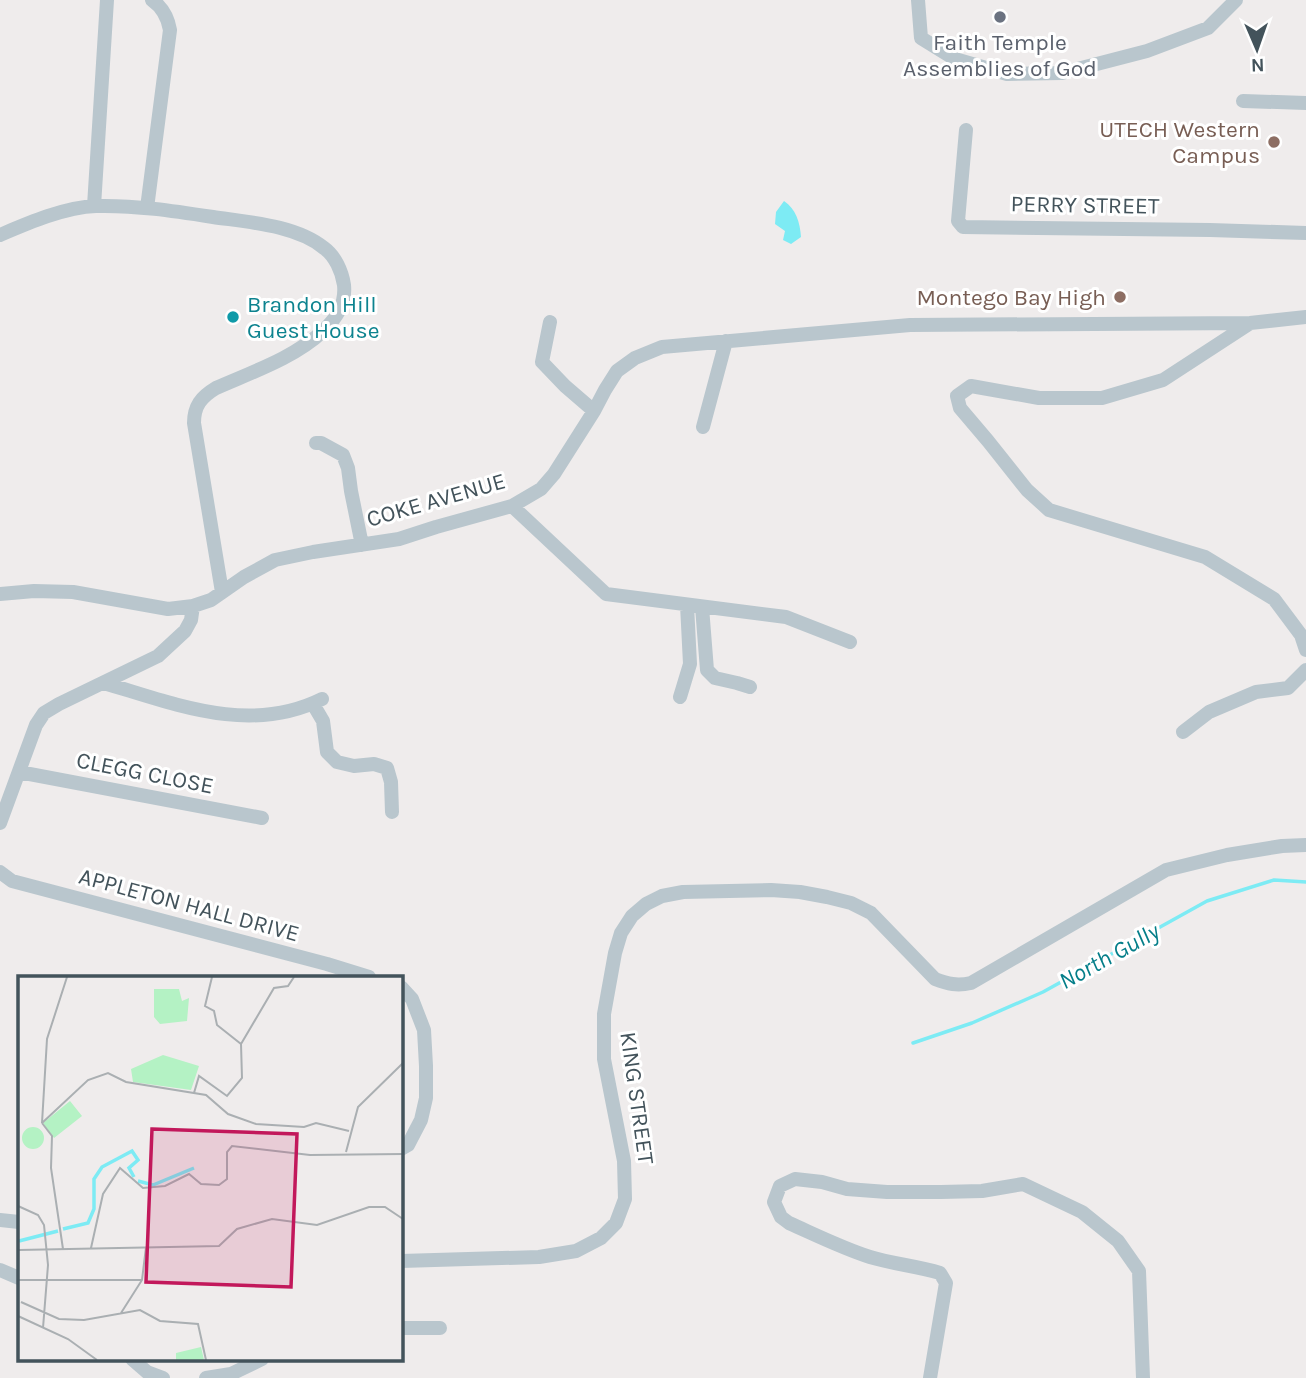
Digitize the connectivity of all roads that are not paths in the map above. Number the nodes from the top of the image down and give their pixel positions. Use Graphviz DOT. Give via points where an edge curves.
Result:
graph roads {
  1 [pos="107,0"];
  2 [pos="152,0"];
  3 [pos="919,0"];
  4 [pos="1236,0"];
  5 [pos="1243,101"];
  6 [pos="1306,103"];
  7 [pos="966,130"];
  8 [pos="94,206"];
  9 [pos="147,208"];
  10 [pos="1306,233"];
  11 [pos="0,235"];
  12 [pos="1306,317"];
  13 [pos="550,322"];
  14 [pos="1250,323"];
  15 [pos="726,341"];
  16 [pos="594,411"];
  17 [pos="703,427"];
  18 [pos="316,443"];
  19 [pos="512,506"];
  20 [pos="362,545"];
  21 [pos="222,592"];
  22 [pos="0,594"];
  23 [pos="687,605"];
  24 [pos="193,606"];
  25 [pos="702,607"];
  26 [pos="850,642"];
  27 [pos="1306,650"];
  28 [pos="1306,670"];
  29 [pos="104,683"];
  30 [pos="750,687"];
  31 [pos="680,697"];
  32 [pos="1182,732"];
  33 [pos="19,772"];
  34 [pos="392,812"];
  35 [pos="262,818"];
  36 [pos="0,823"];
  37 [pos="1306,845"];
  38 [pos="0,872"];
  39 [pos="366,976"];
  40 [pos="402,988"];
  41 [pos="402,1148"];
  42 [pos="0,1220"];
  43 [pos="18,1222"];
  44 [pos="402,1261"];
  45 [pos="0,1270"];
  46 [pos="18,1278"];
  47 [pos="402,1328"];
  48 [pos="440,1328"];
  49 [pos="133,1360"];
  50 [pos="260,1360"];
  51 [pos="163,1378"];
  52 [pos="206,1378"];
  53 [pos="930,1378"];
  54 [pos="1143,1378"];
  1 -- 8 [label="street"];
  2 -- 9 [label="street" via="170,30"];
  3 -- 4 [label="street" via="921,38 955,59 1007,74 1062,73 1147,51 1208,28"];
  5 -- 6 [label="street"];
  7 -- 10 [label="street, PERRY STREET" via="958,221 963,227"];
  8 -- 9 [label="street"];
  8 -- 11 [label="street" via="35,220"];
  9 -- 21 [label="street" via="297,233 324,248 343,278 344,301 323,331 293,353 204,395 194,413"];
  12 -- 14 [label="street, COKE AVENUE"];
  13 -- 16 [label="street" via="542,362"];
  14 -- 15 [label="street, COKE AVENUE" via="910,326"];
  14 -- 27 [label="street" via="1163,380 1102,398 1039,398 971,386 957,396 960,408 1049,510 1205,557 1274,599 1301,635"];
  15 -- 16 [label="street, COKE AVENUE" via="662,347 635,358 617,371"];
  15 -- 17 [label="street"];
  16 -- 19 [label="street, COKE AVENUE" via="554,474 541,489"];
  18 -- 20 [label="street" via="342,455 348,468"];
  19 -- 20 [label="street, COKE AVENUE" via="399,540"];
  19 -- 23 [label="street" via="606,594"];
  20 -- 21 [label="street, COKE AVENUE" via="275,559"];
  21 -- 24 [label="street, COKE AVENUE"];
  22 -- 24 [label="street, COKE AVENUE" via="73,592 168,609"];
  23 -- 25 [label="street"];
  23 -- 31 [label="street" via="690,664"];
  24 -- 29 [label="street" via="185,631 158,656"];
  25 -- 26 [label="street" via="786,617"];
  25 -- 30 [label="street" via="707,670 715,678"];
  28 -- 32 [label="street" via="1289,688 1256,692 1209,712"];
  29 -- 33 [label="street" via="44,713"];
  29 -- 34 [label="street" via="201,712 229,715 256,717 318,702 327,752 337,762 387,768"];
  33 -- 35 [label="street, CLEGG CLOSE"];
  33 -- 36 [label="street"];
  37 -- 44 [label="street, KING STREET" via="1227,855 1166,870 960,986 934,979 871,913 851,903 771,890 683,892 646,904 621,933 604,1014 604,1059 624,1161 625,1199 616,1223 601,1238 576,1251 539,1257"];
  38 -- 39 [label="street, APPLETON HALL DRIVE" via="12,881"];
  40 -- 41 [label="street" via="412,999 424,1030 426,1066 421,1120"];
  42 -- 43 [label="street"];
  45 -- 46 [label="street"];
  47 -- 48 [label="street"];
  49 -- 51 [label="street"];
  50 -- 52 [label="street" via="230,1374"];
  53 -- 54 [label="street" via="946,1283 940,1273 873,1258 789,1223 774,1202 780,1186 795,1180 847,1189 941,1192 1023,1184 1082,1212 1118,1241 1139,1271"];
}
